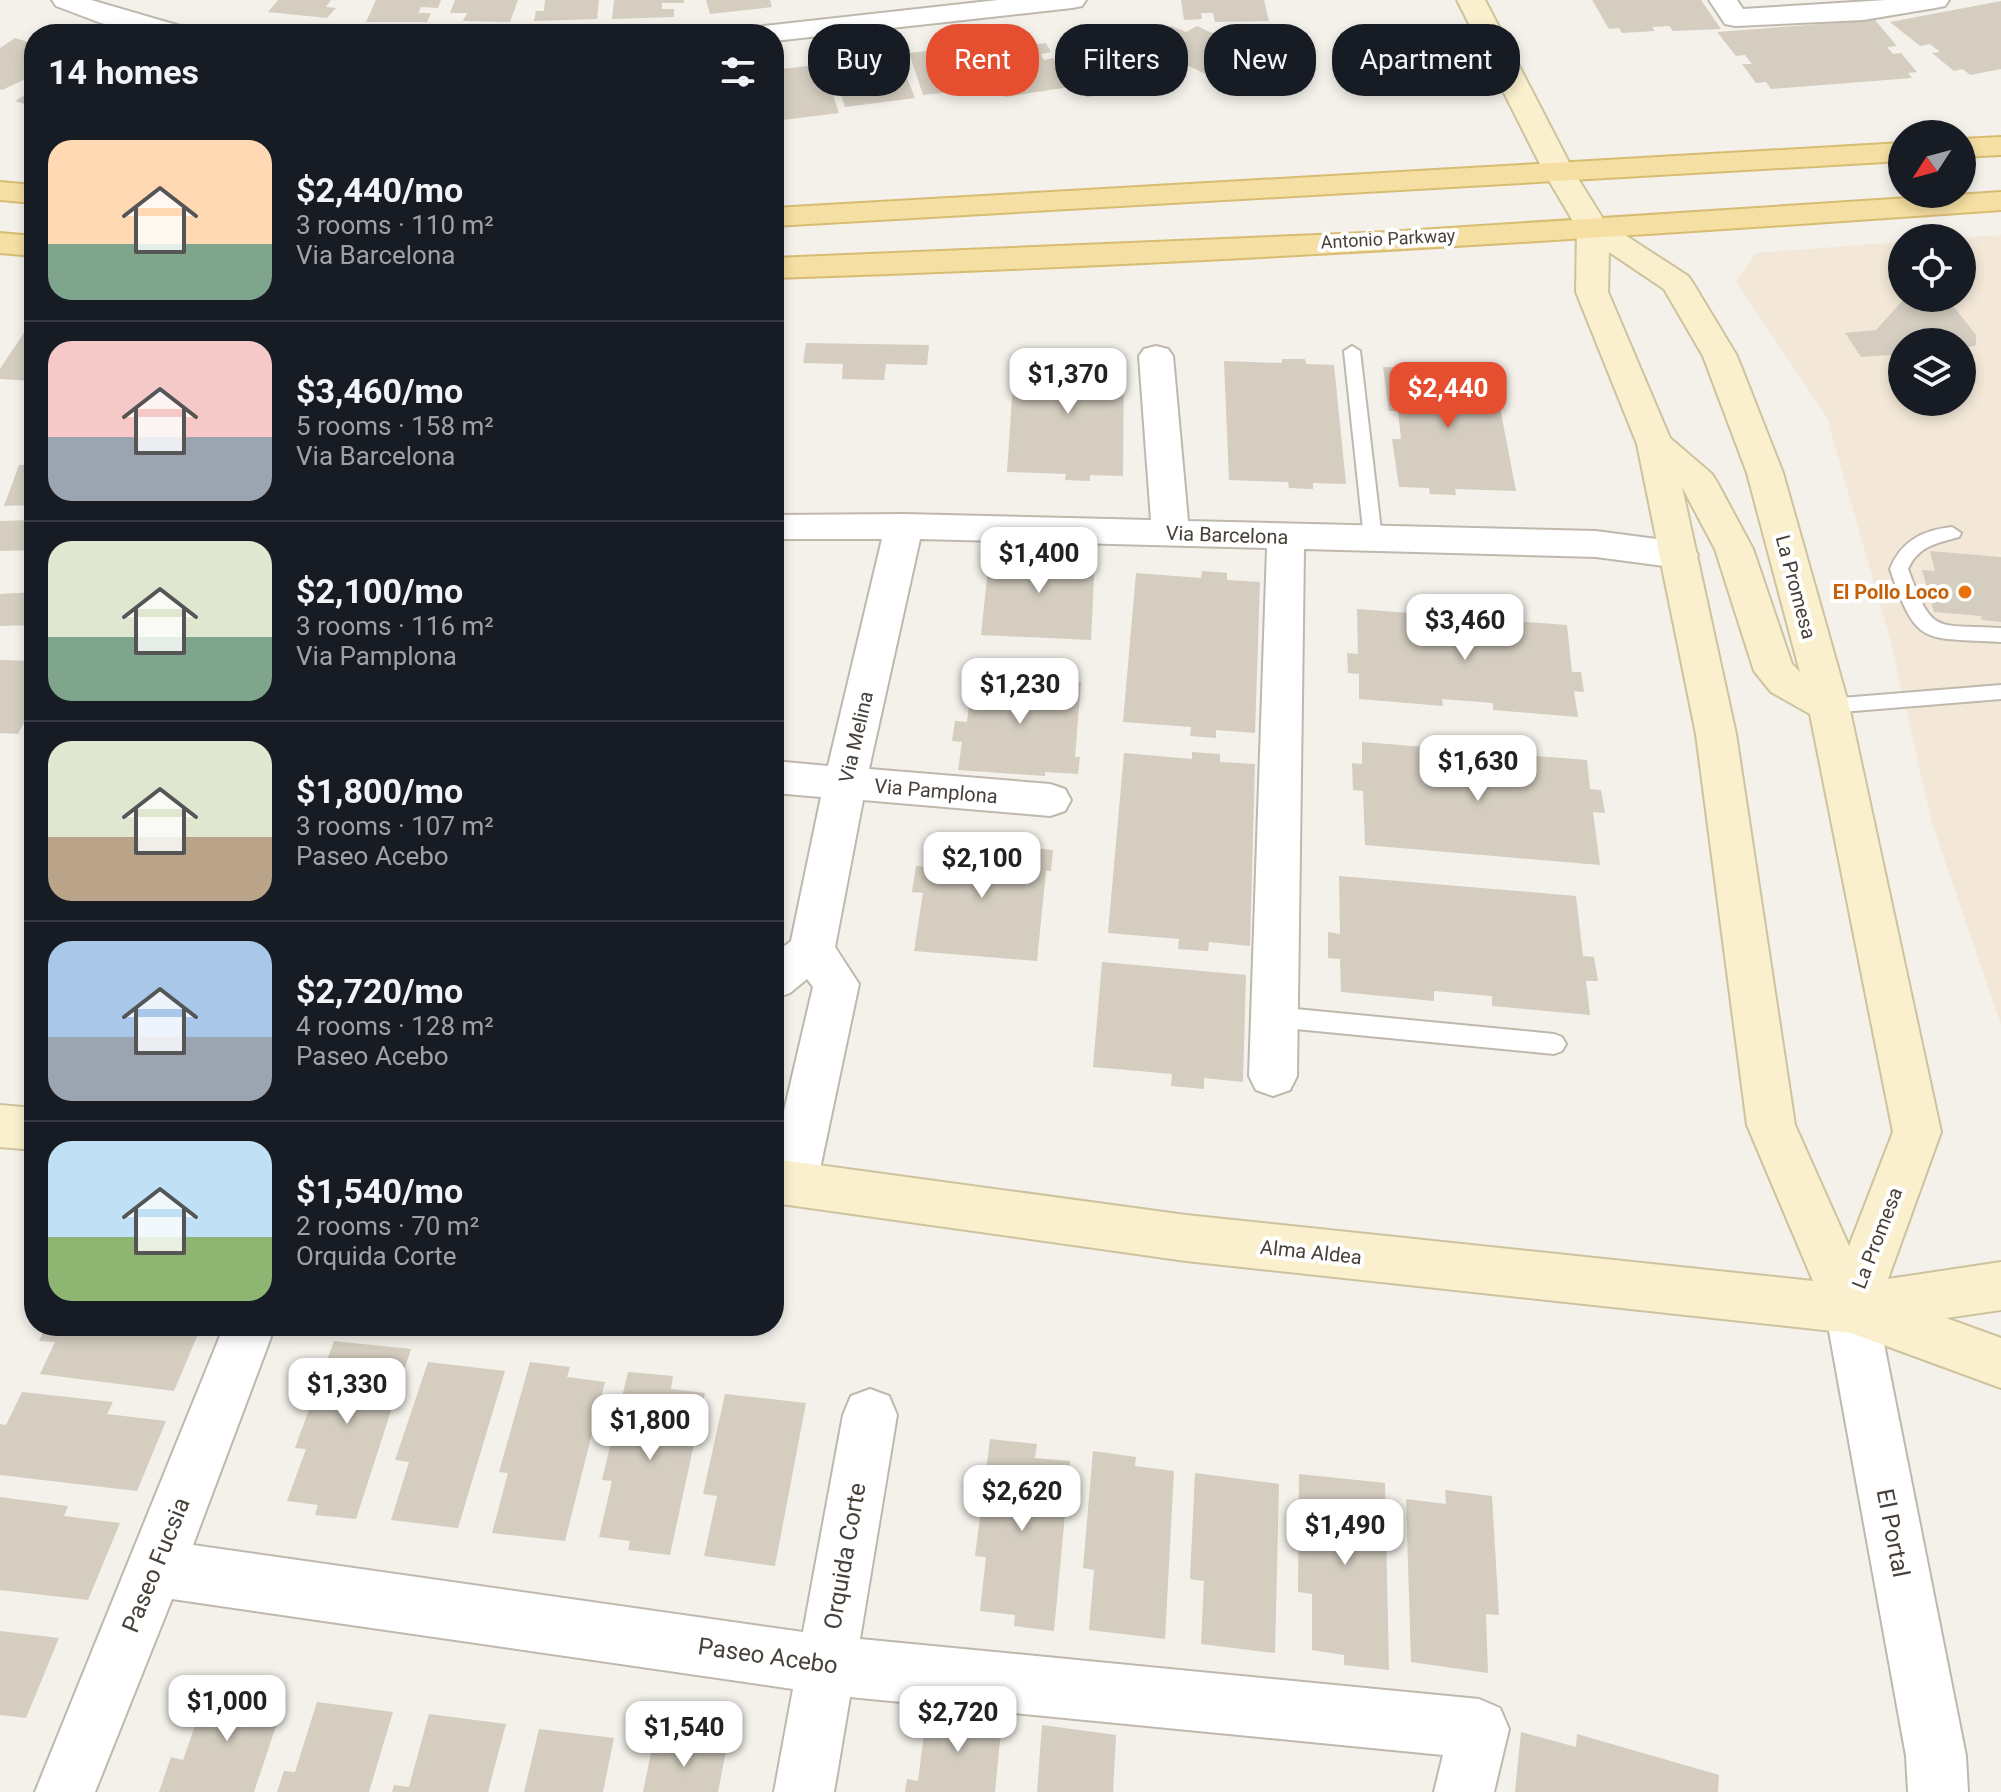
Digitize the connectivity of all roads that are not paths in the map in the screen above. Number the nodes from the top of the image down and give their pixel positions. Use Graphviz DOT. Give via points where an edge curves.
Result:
graph roads {
  1 [pos="66,0"];
  2 [pos="1072,0"];
  3 [pos="1471,0"];
  4 [pos="1723,0"];
  5 [pos="1935,0"];
  6 [pos="1833,6"];
  7 [pos="138,24"];
  8 [pos="784,32"];
  9 [pos="2001,146"];
  10 [pos="1976,147"];
  11 [pos="1888,153"];
  12 [pos="1559,172"];
  13 [pos="0,191"];
  14 [pos="24,193"];
  15 [pos="2001,201"];
  16 [pos="784,216"];
  17 [pos="1593,228"];
  18 [pos="0,243"];
  19 [pos="24,245"];
  20 [pos="784,268"];
  21 [pos="1352,351"];
  22 [pos="1156,356"];
  23 [pos="1655,444"];
  24 [pos="904,526"];
  25 [pos="784,527"];
  26 [pos="1171,533"];
  27 [pos="1952,533"];
  28 [pos="1286,537"];
  29 [pos="1373,539"];
  30 [pos="1679,555"];
  31 [pos="2001,635"];
  32 [pos="2001,692"];
  33 [pos="1829,706"];
  34 [pos="784,778"];
  35 [pos="845,783"];
  36 [pos="1050,800"];
  37 [pos="812,950"];
  38 [pos="784,972"];
  39 [pos="1275,1017"];
  40 [pos="1554,1044"];
  41 [pos="1273,1076"];
  42 [pos="784,1178"];
  43 [pos="784,1182"];
  44 [pos="2001,1286"];
  45 [pos="1851,1309"];
  46 [pos="245,1337"];
  47 [pos="2001,1363"];
  48 [pos="870,1415"];
  49 [pos="156,1568"];
  50 [pos="826,1665"];
  51 [pos="1937,1774"];
  52 [pos="65,1792"];
  53 [pos="804,1792"];
  54 [pos="1464,1792"];
  1 -- 7 [label="street"];
  2 -- 8 [label="street"];
  3 -- 12 [label="main road"];
  4 -- 6 [label="street" via="1735,18"];
  5 -- 6 [label="street"];
  9 -- 10 [label="main road"];
  11 -- 12 [label="main road"];
  12 -- 16 [label="main road"];
  12 -- 17 [label="main road"];
  13 -- 14 [label="main road"];
  15 -- 17 [label="main road, Antonio Parkway"];
  17 -- 20 [label="main road, Antonio Parkway"];
  17 -- 23 [label="main road, La Promesa" via="1592,292"];
  17 -- 33 [label="main road, La Promesa" via="1677,283 1720,356 1765,473"];
  18 -- 19 [label="main road"];
  21 -- 29 [label="lane"];
  22 -- 26 [label="street"];
  23 -- 30 [label="main road, La Promesa"];
  23 -- 33 [label="main road" via="1699,482 1734,549 1774,671"];
  24 -- 25 [label="street, Via Barcelona"];
  24 -- 26 [label="street, Via Barcelona"];
  24 -- 35 [label="street, Via Melina"];
  26 -- 28 [label="street, Via Barcelona"];
  27 -- 31 [label="lane" via="1932,535 1905,554 1899,569 1914,611 1937,631"];
  28 -- 29 [label="street, Via Barcelona"];
  28 -- 39 [label="street"];
  29 -- 30 [label="street, Via Barcelona" via="1596,544"];
  30 -- 45 [label="main road, La Promesa" via="1716,734 1771,1125"];
  32 -- 33 [label="lane"];
  33 -- 45 [label="main road, La Promesa" via="1917,1132"];
  34 -- 35 [label="street, Via Pamplona"];
  35 -- 36 [label="street, Via Pamplona"];
  35 -- 37 [label="street, Via Melina"];
  37 -- 38 [label="street"];
  37 -- 42 [label="street" via="836,984"];
  39 -- 40 [label="lane"];
  39 -- 41 [label="street"];
  43 -- 45 [label="main road, Alma Aldea" via="1186,1238"];
  44 -- 45 [label="main road, Alma Aldea"];
  45 -- 47 [label="main road, Alma Aldea"];
  45 -- 51 [label="street, El Portal"];
  46 -- 49 [label="street, Paseo Fucsia"];
  48 -- 50 [label="street, Orquida Corte"];
  49 -- 50 [label="street, Paseo Acebo"];
  49 -- 52 [label="street, Paseo Fucsia"];
  50 -- 53 [label="street, Orquida Corte"];
  50 -- 54 [label="street, Paseo Acebo" via="1479,1729"];
}
